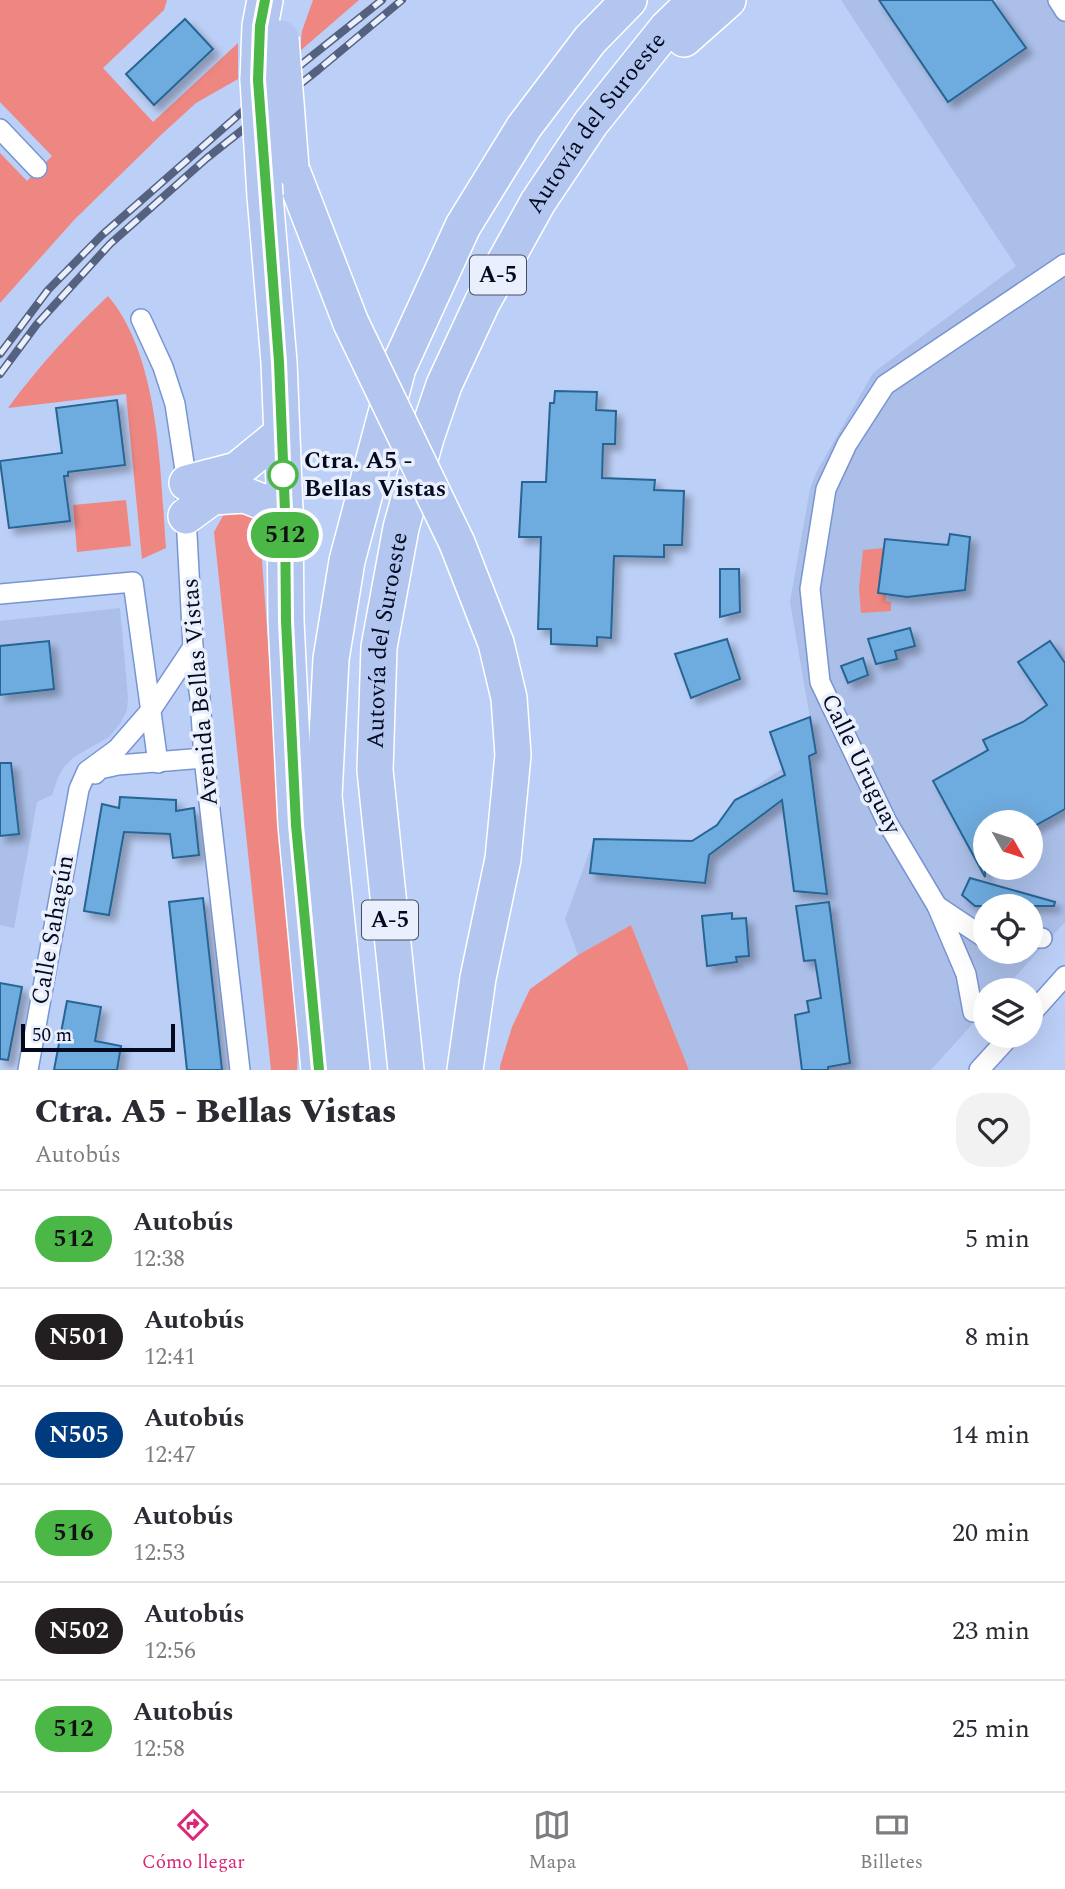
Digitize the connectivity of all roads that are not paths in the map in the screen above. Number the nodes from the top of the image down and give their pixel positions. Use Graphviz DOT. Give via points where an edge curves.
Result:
graph roads {
  1 [pos="265,0"];
  2 [pos="287,0"];
  3 [pos="629,0"];
  4 [pos="696,0"];
  5 [pos="728,0"];
  6 [pos="1058,0"];
  7 [pos="1065,11"];
  8 [pos="591,124"];
  9 [pos="0,129"];
  10 [pos="37,168"];
  11 [pos="1065,264"];
  12 [pos="141,320"];
  13 [pos="281,434"];
  14 [pos="187,500"];
  15 [pos="285,511"];
  16 [pos="0,594"];
  17 [pos="193,648"];
  18 [pos="151,710"];
  19 [pos="204,758"];
  20 [pos="158,763"];
  21 [pos="79,789"];
  22 [pos="937,906"];
  23 [pos="973,930"];
  24 [pos="1065,976"];
  25 [pos="1043,1001"];
  26 [pos="973,1012"];
  27 [pos="999,1048"];
  28 [pos="28,1070"];
  29 [pos="240,1070"];
  30 [pos="319,1070"];
  31 [pos="352,1070"];
  32 [pos="406,1070"];
  33 [pos="465,1070"];
  34 [pos="979,1070"];
  1 -- 13 [label="highway, bridge" via="258,80"];
  2 -- 33 [label="highway, bridge" via="281,38 291,168 351,323 457,543 496,643 509,698 513,755 503,859 478,978"];
  3 -- 31 [label="highway, Autovía del Suroeste / A-5" via="590,40 524,127 463,226 398,368 346,561 331,659 324,796"];
  4 -- 8 [label="highway, Autovía del Suroeste / A-5"];
  5 -- 8 [label="highway"];
  6 -- 7 [label="street"];
  8 -- 32 [label="highway, Autovía del Suroeste / A-5" via="538,202 444,385 401,528 379,647 375,770"];
  9 -- 10 [label="street"];
  11 -- 22 [label="street, Calle Uruguay" via="884,385 847,444 826,489 810,589 820,682 887,822"];
  12 -- 14 [label="street, Avenida Bellas Vistas" via="175,404"];
  13 -- 14 [label="highway" via="237,470"];
  13 -- 15 [label="highway"];
  14 -- 15 [label="highway" via="245,495"];
  14 -- 17 [label="street, Avenida Bellas Vistas"];
  15 -- 30 [label="highway" via="296,825"];
  16 -- 18 [label="street" via="133,582"];
  17 -- 18 [label="street, Calle Sahagún"];
  17 -- 19 [label="street, Avenida Bellas Vistas"];
  18 -- 20 [label="street, Avenida Bellas Vistas"];
  18 -- 21 [label="street, Calle Sahagún" via="127,739 88,771"];
  19 -- 20 [label="street"];
  19 -- 29 [label="street, Avenida Bellas Vistas"];
  20 -- 21 [label="street" via="100,769"];
  21 -- 28 [label="street, Calle Sahagún"];
  22 -- 23 [label="street, Calle Uruguay"];
  22 -- 26 [label="street, Calle Uruguay" via="966,974"];
  24 -- 25 [label="street"];
  27 -- 34 [label="street"];
}
